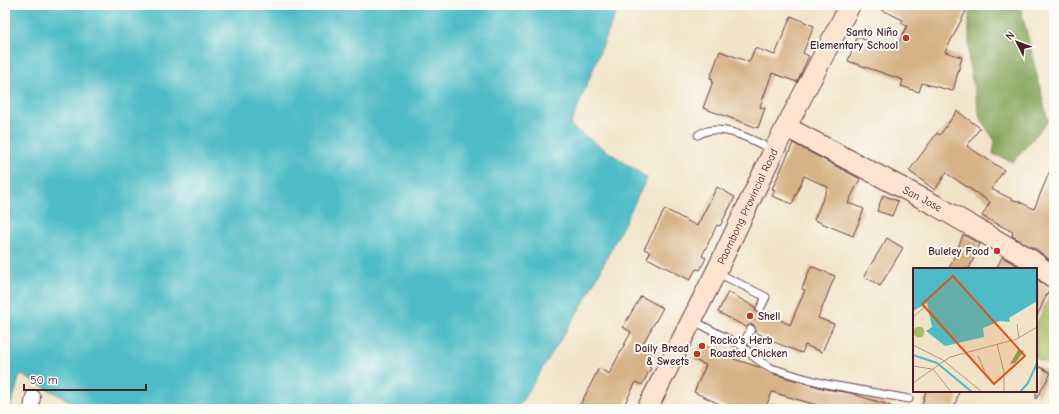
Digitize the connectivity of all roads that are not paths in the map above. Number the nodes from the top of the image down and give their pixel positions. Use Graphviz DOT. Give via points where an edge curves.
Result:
graph roads {
  1 [pos="847,6"];
  2 [pos="786,126"];
  3 [pos="698,135"];
  4 [pos="774,150"];
  5 [pos="716,272"];
  6 [pos="1054,278"];
  7 [pos="760,309"];
  8 [pos="692,320"];
  9 [pos="751,329"];
  10 [pos="742,346"];
  11 [pos="909,399"];
  12 [pos="647,409"];
  1 -- 2 [label="main road, Paombong Provincial Road"];
  2 -- 4 [label="main road, Paombong Provincial Road"];
  2 -- 6 [label="main road, San Jose" via="935,205 1031,260"];
  3 -- 4 [label="lane" via="712,129 726,131"];
  4 -- 5 [label="main road, Paombong Provincial Road"];
  5 -- 7 [label="lane" via="766,296"];
  5 -- 8 [label="main road, Paombong Provincial Road"];
  8 -- 10 [label="lane"];
  8 -- 12 [label="main road, Paombong Provincial Road"];
  9 -- 10 [label="lane"];
  10 -- 11 [label="lane" via="771,368 826,384"];
}
